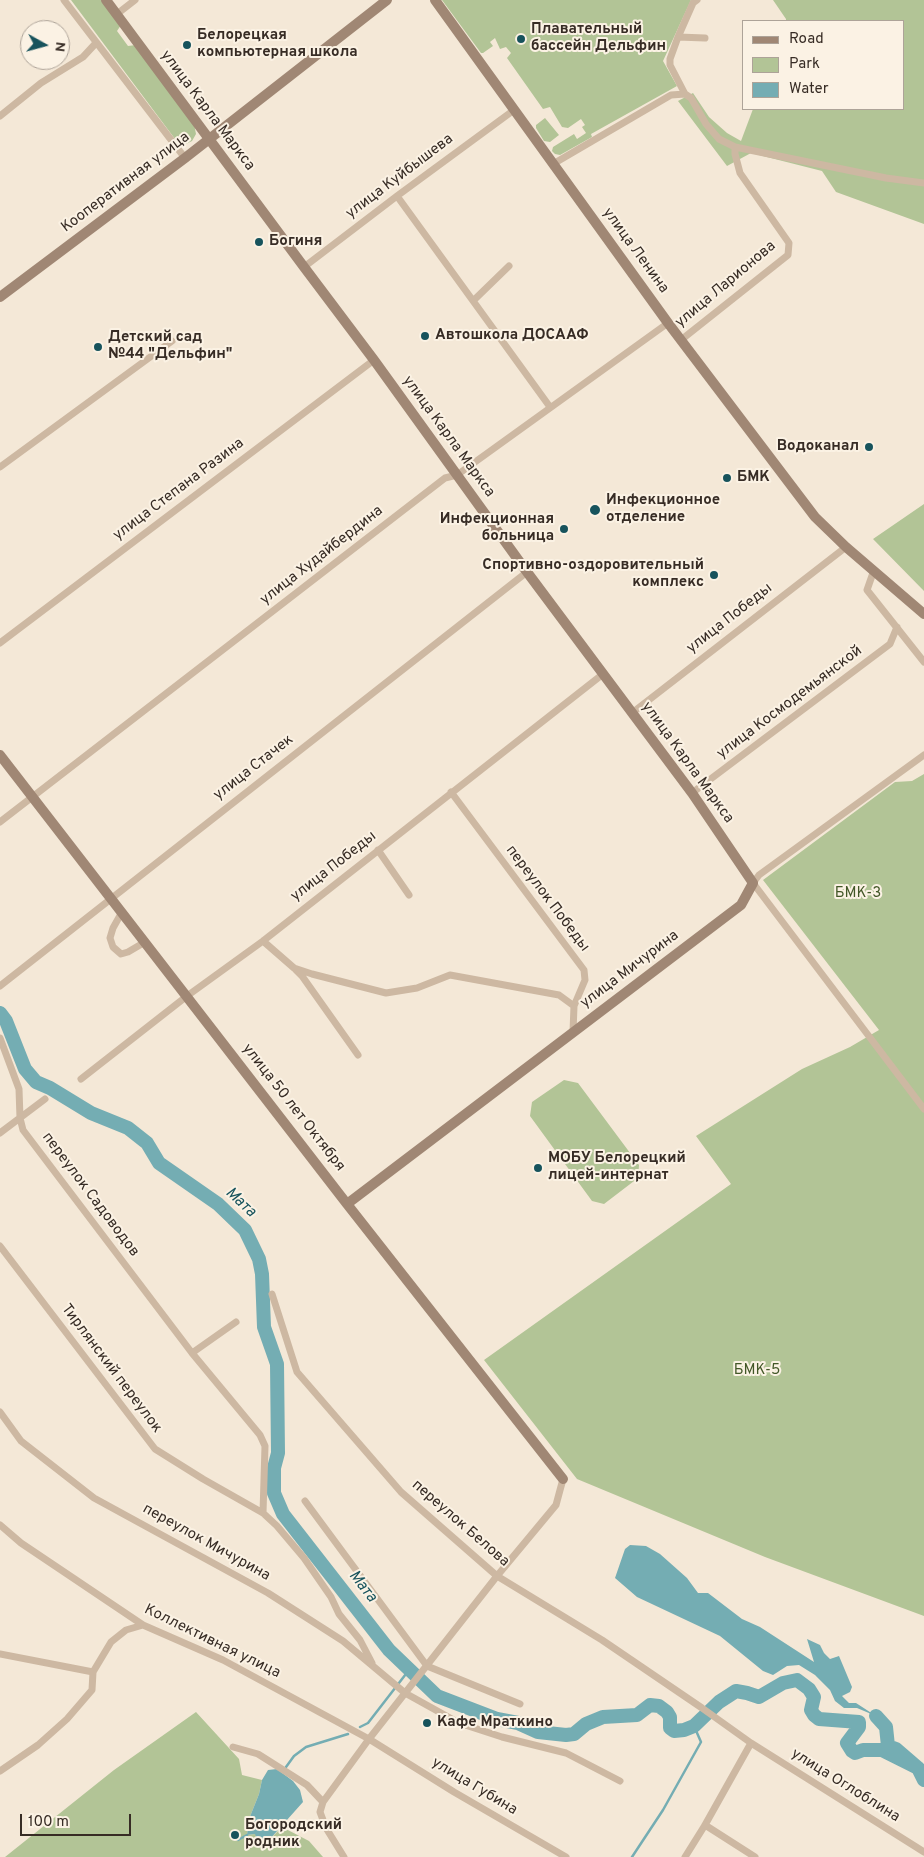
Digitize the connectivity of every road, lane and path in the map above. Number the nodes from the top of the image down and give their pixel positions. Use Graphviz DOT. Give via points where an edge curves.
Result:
graph roads {
  1 [pos="64,0"];
  2 [pos="106,0"];
  3 [pos="135,0"];
  4 [pos="387,0"];
  5 [pos="435,0"];
  6 [pos="697,0"];
  7 [pos="117,14"];
  8 [pos="678,37"];
  9 [pos="705,38"];
  10 [pos="96,43"];
  11 [pos="685,94"];
  12 [pos="514,110"];
  13 [pos="0,116"];
  14 [pos="210,139"];
  15 [pos="735,147"];
  16 [pos="185,158"];
  17 [pos="553,164"];
  18 [pos="924,183"];
  19 [pos="397,196"];
  20 [pos="509,266"];
  21 [pos="304,267"];
  22 [pos="0,297"];
  23 [pos="474,300"];
  24 [pos="668,323"];
  25 [pos="172,340"];
  26 [pos="681,340"];
  27 [pos="374,360"];
  28 [pos="550,407"];
  29 [pos="0,466"];
  30 [pos="457,475"];
  31 [pos="846,547"];
  32 [pos="874,570"];
  33 [pos="527,572"];
  34 [pos="924,614"];
  35 [pos="897,628"];
  36 [pos="0,643"];
  37 [pos="924,662"];
  38 [pos="603,674"];
  39 [pos="632,714"];
  40 [pos="0,755"];
  41 [pos="924,755"];
  42 [pos="451,792"];
  43 [pos="692,793"];
  44 [pos="33,797"];
  45 [pos="0,822"];
  46 [pos="378,850"];
  47 [pos="753,883"];
  48 [pos="409,895"];
  49 [pos="111,897"];
  50 [pos="122,912"];
  51 [pos="262,940"];
  52 [pos="145,942"];
  53 [pos="294,968"];
  54 [pos="0,986"];
  55 [pos="187,996"];
  56 [pos="574,1006"];
  57 [pos="573,1032"];
  58 [pos="0,1038"];
  59 [pos="358,1056"];
  60 [pos="81,1079"];
  61 [pos="45,1100"];
  62 [pos="924,1109"];
  63 [pos="20,1118"];
  64 [pos="0,1133"];
  65 [pos="348,1204"];
  66 [pos="0,1246"];
  67 [pos="272,1294"];
  68 [pos="236,1322"];
  69 [pos="192,1353"];
  70 [pos="0,1412"];
  71 [pos="564,1478"];
  72 [pos="305,1501"];
  73 [pos="263,1513"];
  74 [pos="0,1525"];
  75 [pos="496,1576"];
  76 [pos="144,1625"];
  77 [pos="0,1654"];
  78 [pos="373,1666"];
  79 [pos="427,1666"];
  80 [pos="93,1672"];
  81 [pos="403,1691"];
  82 [pos="520,1704"];
  83 [pos="702,1708"];
  84 [pos="369,1738"];
  85 [pos="750,1743"];
  86 [pos="233,1747"];
  87 [pos="0,1771"];
  88 [pos="620,1780"];
  89 [pos="323,1802"];
  90 [pos="705,1825"];
  91 [pos="924,1852"];
  92 [pos="344,1857"];
  93 [pos="566,1857"];
  94 [pos="685,1857"];
  95 [pos="755,1857"];
  1 -- 10 [label="street"];
  2 -- 7 [label="street, улица Карла Маркса"];
  3 -- 7 [label="street"];
  4 -- 14 [label="street, Кооперативная улица"];
  5 -- 12 [label="street, улица Ленина"];
  6 -- 8 [label="street"];
  7 -- 14 [label="street, улица Карла Маркса"];
  8 -- 9 [label="street"];
  8 -- 11 [label="street" via="670,65"];
  10 -- 13 [label="street" via="84,57 41,83"];
  10 -- 16 [label="street"];
  11 -- 15 [label="street" via="691,98 712,132"];
  11 -- 17 [label="street" via="671,95"];
  12 -- 17 [label="street, улица Ленина"];
  12 -- 19 [label="street, улица Куйбышева"];
  14 -- 16 [label="street, Кооперативная улица"];
  14 -- 21 [label="street, улица Карла Маркса"];
  15 -- 18 [label="street"];
  15 -- 26 [label="street, улица Ларионова" via="740,173 789,242 788,255"];
  16 -- 22 [label="street, Кооперативная улица"];
  17 -- 24 [label="street, улица Ленина"];
  19 -- 21 [label="street, улица Куйбышева"];
  19 -- 23 [label="street"];
  20 -- 23 [label="street"];
  21 -- 27 [label="street, улица Карла Маркса"];
  23 -- 28 [label="street"];
  24 -- 26 [label="street, улица Ленина"];
  24 -- 28 [label="street, улица Худайбердина"];
  25 -- 29 [label="street"];
  26 -- 31 [label="street, улица Ленина" via="815,517"];
  27 -- 30 [label="street, улица Карла Маркса"];
  27 -- 36 [label="street, улица Степана Разина"];
  28 -- 30 [label="street, улица Худайбердина"];
  30 -- 33 [label="street, улица Карла Маркса"];
  30 -- 44 [label="street, улица Худайбердина" via="444,479"];
  31 -- 32 [label="street, улица Ленина"];
  31 -- 39 [label="street, улица Победы"];
  32 -- 34 [label="street, улица Ленина"];
  32 -- 35 [label="street" via="867,590"];
  33 -- 38 [label="street, улица Карла Маркса"];
  33 -- 49 [label="street, улица Стачек"];
  35 -- 37 [label="street"];
  35 -- 43 [label="street, улица Космодемьянской" via="890,644"];
  38 -- 39 [label="street, улица Карла Маркса"];
  38 -- 42 [label="street, улица Победы"];
  39 -- 43 [label="street, улица Карла Маркса"];
  40 -- 44 [label="street, улица 50 лет Октября"];
  41 -- 47 [label="street, улица Мичурина"];
  42 -- 46 [label="street, улица Победы"];
  42 -- 56 [label="street, переулок Победы" via="584,970 585,980"];
  43 -- 47 [label="street, улица Карла Маркса"];
  44 -- 45 [label="street, улица Худайбердина"];
  44 -- 49 [label="street, улица 50 лет Октября"];
  46 -- 48 [label="street"];
  46 -- 51 [label="street, улица Победы"];
  47 -- 57 [label="street, улица Мичурина" via="741,905"];
  47 -- 62 [label="street, улица Карла Маркса"];
  49 -- 50 [label="street, улица 50 лет Октября"];
  49 -- 54 [label="street, улица Стачек"];
  50 -- 52 [label="street, улица 50 лет Октября"];
  50 -- 52 [label="street" via="110,938 113,947 121,954"];
  51 -- 53 [label="street"];
  51 -- 55 [label="street, улица Победы"];
  52 -- 55 [label="street, улица 50 лет Октября"];
  53 -- 56 [label="street" via="386,993 418,988 450,975 559,995"];
  53 -- 59 [label="street"];
  55 -- 60 [label="street, улица Победы"];
  55 -- 65 [label="street, улица 50 лет Октября"];
  56 -- 57 [label="street, переулок Победы"];
  57 -- 65 [label="street, улица Мичурина"];
  58 -- 63 [label="street, переулок Садоводов" via="19,1089"];
  61 -- 63 [label="street"];
  63 -- 64 [label="street"];
  63 -- 69 [label="street, переулок Садоводов" via="23,1130"];
  65 -- 71 [label="street, улица 50 лет Октября"];
  66 -- 73 [label="street, Тирлянский переулок" via="155,1449"];
  67 -- 75 [label="street, переулок Белова" via="297,1372 401,1492"];
  68 -- 69 [label="street"];
  69 -- 73 [label="street, переулок Садоводов" via="260,1435 265,1452"];
  70 -- 78 [label="street, переулок Мичурина" via="21,1442 94,1498 268,1593 343,1641"];
  71 -- 75 [label="street" via="556,1506"];
  72 -- 79 [label="street"];
  73 -- 78 [label="street, Тирлянский переулок" via="304,1558 339,1614 360,1640"];
  74 -- 76 [label="street, Коллективная улица" via="21,1543"];
  75 -- 79 [label="street"];
  75 -- 83 [label="street, переулок Белова" via="602,1640"];
  76 -- 80 [label="street" via="126,1630 111,1642"];
  76 -- 84 [label="street, Коллективная улица" via="223,1660"];
  77 -- 80 [label="street"];
  78 -- 81 [label="street, переулок Мичурина"];
  79 -- 81 [label="street"];
  79 -- 82 [label="street"];
  80 -- 87 [label="street" via="92,1690 67,1719 38,1746"];
  81 -- 84 [label="street"];
  81 -- 88 [label="street" via="459,1722 502,1738 566,1753"];
  83 -- 85 [label="street, улица Оглоблина"];
  84 -- 89 [label="street"];
  84 -- 93 [label="street, улица Губина"];
  85 -- 90 [label="street"];
  85 -- 91 [label="street, улица Оглоблина"];
  86 -- 89 [label="street" via="258,1754 307,1785"];
  89 -- 92 [label="street" via="320,1812 323,1820"];
  90 -- 94 [label="street"];
  90 -- 95 [label="street"];
}
